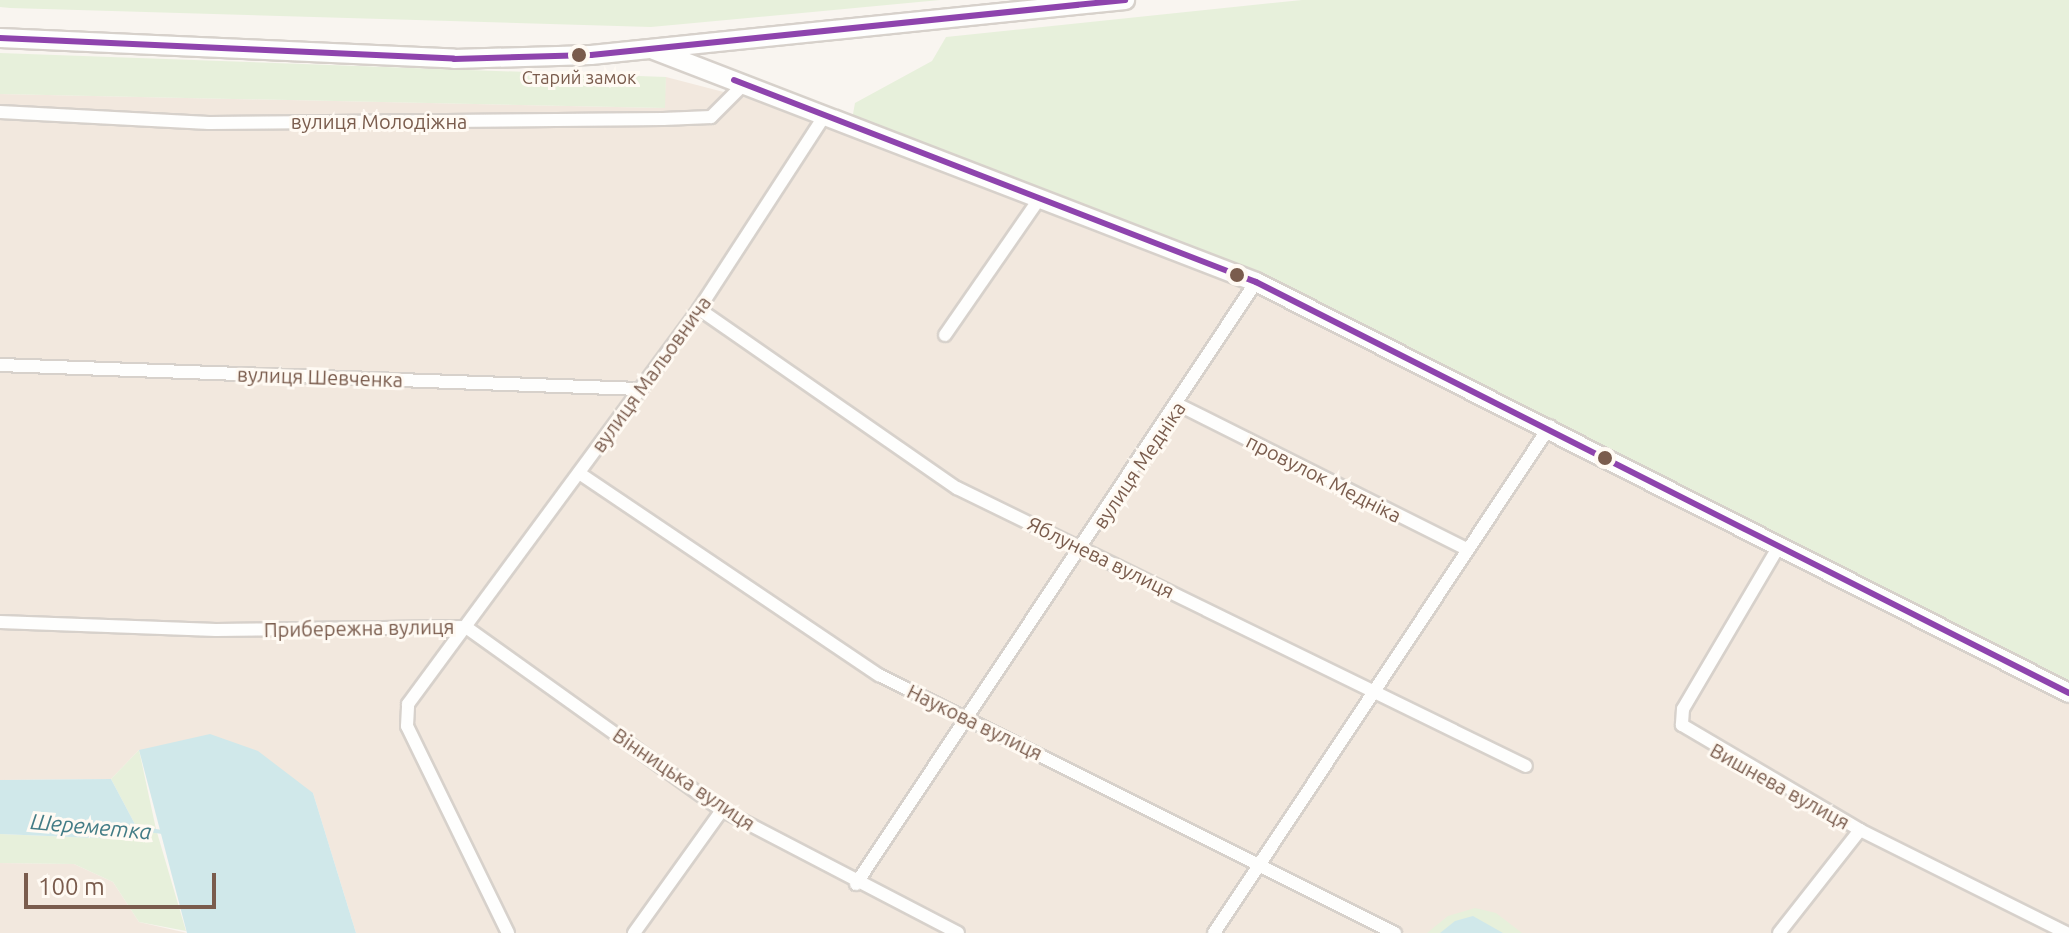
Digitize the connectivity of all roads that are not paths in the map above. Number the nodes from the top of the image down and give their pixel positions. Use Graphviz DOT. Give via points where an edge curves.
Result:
graph roads {
  1 [pos="1125,0"];
  2 [pos="0,38"];
  3 [pos="654,50"];
  4 [pos="739,82"];
  5 [pos="0,112"];
  6 [pos="825,115"];
  7 [pos="1039,199"];
  8 [pos="1256,282"];
  9 [pos="699,309"];
  10 [pos="945,335"];
  11 [pos="0,365"];
  12 [pos="640,389"];
  13 [pos="1179,405"];
  14 [pos="1550,426"];
  15 [pos="579,473"];
  16 [pos="1779,546"];
  17 [pos="1083,548"];
  18 [pos="1468,550"];
  19 [pos="0,622"];
  20 [pos="466,627"];
  21 [pos="1376,689"];
  22 [pos="2069,693"];
  23 [pos="969,718"];
  24 [pos="1526,766"];
  25 [pos="722,810"];
  26 [pos="1860,830"];
  27 [pos="1259,866"];
  28 [pos="856,884"];
  29 [pos="508,933"];
  30 [pos="634,933"];
  31 [pos="958,933"];
  32 [pos="1214,933"];
  33 [pos="1395,933"];
  34 [pos="1779,933"];
  35 [pos="2067,933"];
  1 -- 3 [label="street"];
  2 -- 3 [label="street" via="454,59"];
  3 -- 4 [label="street"];
  4 -- 5 [label="street, вулиця Молодіжна" via="711,117 675,119 209,123"];
  4 -- 6 [label="street"];
  6 -- 7 [label="street"];
  6 -- 9 [label="street, вулиця Мальовнича"];
  7 -- 8 [label="street"];
  7 -- 10 [label="street"];
  8 -- 13 [label="street, вулиця Медніка"];
  8 -- 14 [label="street"];
  9 -- 12 [label="street, вулиця Мальовнича"];
  9 -- 17 [label="street, Яблунева вулиця" via="957,488"];
  11 -- 12 [label="street, вулиця Шевченка"];
  12 -- 15 [label="street, вулиця Мальовнича"];
  13 -- 17 [label="street, вулиця Медніка"];
  13 -- 18 [label="street, провулок Медніка"];
  14 -- 16 [label="street"];
  14 -- 18 [label="street"];
  15 -- 20 [label="street, вулиця Мальовнича"];
  15 -- 23 [label="street, Наукова вулиця" via="879,675"];
  16 -- 22 [label="street"];
  16 -- 26 [label="street, Вишнева вулиця" via="1683,709 1682,725"];
  17 -- 21 [label="street, Яблунева вулиця"];
  17 -- 23 [label="street, вулиця Медніка"];
  18 -- 21 [label="street"];
  19 -- 20 [label="street, Прибережна вулиця" via="216,630"];
  20 -- 25 [label="street, Вінницька вулиця"];
  20 -- 29 [label="street, Прибережна вулиця" via="408,704 407,726"];
  21 -- 24 [label="street, Яблунева вулиця"];
  21 -- 27 [label="street"];
  23 -- 27 [label="street, Наукова вулиця"];
  23 -- 28 [label="street, вулиця Медніка"];
  25 -- 28 [label="street, Вінницька вулиця"];
  25 -- 30 [label="street"];
  26 -- 34 [label="street"];
  26 -- 35 [label="street, Вишнева вулиця"];
  27 -- 32 [label="street"];
  27 -- 33 [label="street, Наукова вулиця"];
  28 -- 31 [label="street, Вінницька вулиця"];
}
